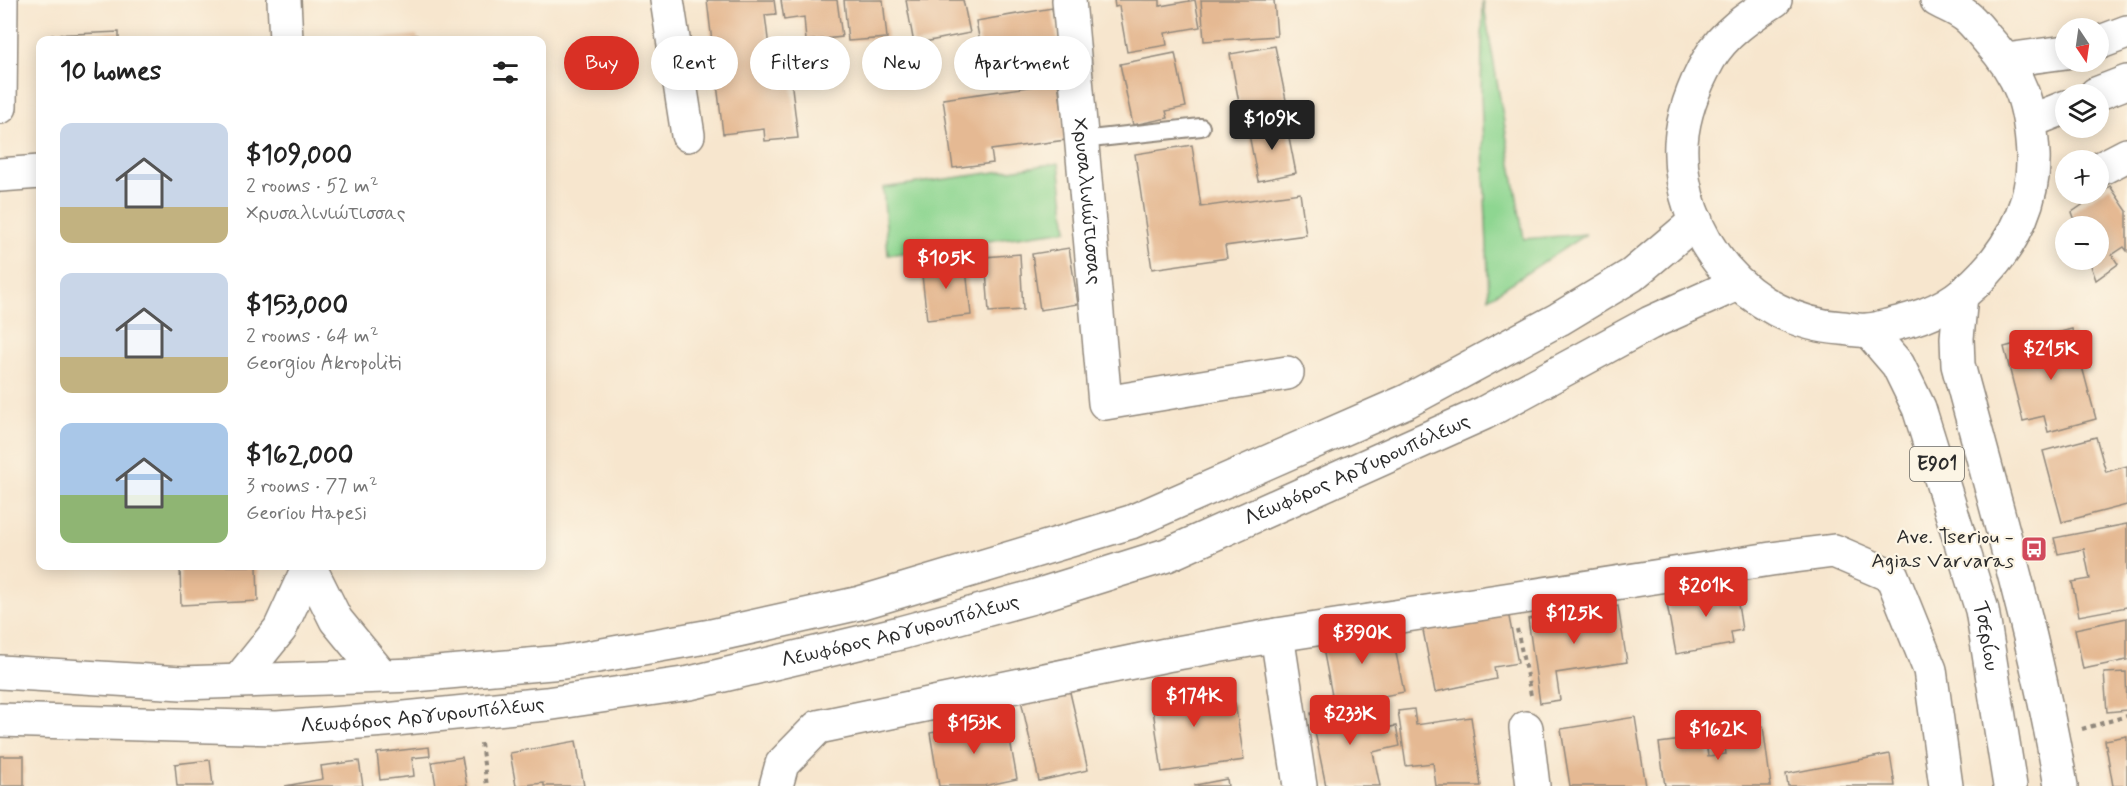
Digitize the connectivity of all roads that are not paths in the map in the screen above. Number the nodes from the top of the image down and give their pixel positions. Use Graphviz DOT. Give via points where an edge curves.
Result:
graph roads {
  1 [pos="2,0"];
  2 [pos="667,0"];
  3 [pos="1069,0"];
  4 [pos="1774,0"];
  5 [pos="1937,0"];
  6 [pos="292,1"];
  7 [pos="2127,32"];
  8 [pos="287,36"];
  9 [pos="2109,39"];
  10 [pos="2055,55"];
  11 [pos="2006,60"];
  12 [pos="2127,82"];
  13 [pos="2109,89"];
  14 [pos="0,107"];
  15 [pos="2055,111"];
  16 [pos="2031,120"];
  17 [pos="1201,127"];
  18 [pos="688,135"];
  19 [pos="1082,140"];
  20 [pos="2127,155"];
  21 [pos="2109,164"];
  22 [pos="36,172"];
  23 [pos="0,175"];
  24 [pos="1696,221"];
  25 [pos="1737,284"];
  26 [pos="1961,295"];
  27 [pos="1868,330"];
  28 [pos="1287,373"];
  29 [pos="307,570"];
  30 [pos="311,570"];
  31 [pos="1277,635"];
  32 [pos="0,672"];
  33 [pos="381,675"];
  34 [pos="239,680"];
  35 [pos="0,720"];
  36 [pos="1526,728"];
  37 [pos="776,786"];
  38 [pos="1300,786"];
  39 [pos="1533,786"];
  40 [pos="1946,786"];
  41 [pos="2010,786"];
  42 [pos="2061,786"];
  1 -- 14 [label="main road"];
  2 -- 18 [label="main road"];
  3 -- 19 [label="main road, Χρυσαλινιώτισσας"];
  4 -- 24 [label="main road" via="1740,23 1710,57 1690,98 1681,142 1684,188"];
  5 -- 11 [label="main road" via="1967,16"];
  6 -- 8 [label="main road"];
  7 -- 9 [label="main road"];
  10 -- 11 [label="main road"];
  11 -- 16 [label="main road" via="2022,89"];
  12 -- 13 [label="main road"];
  15 -- 16 [label="main road"];
  16 -- 26 [label="main road" via="2033,168 2024,214 2001,256"];
  17 -- 19 [label="lane"];
  19 -- 28 [label="main road, Χρυσαλινιώτισσας" via="1105,403"];
  20 -- 21 [label="main road"];
  22 -- 23 [label="main road"];
  24 -- 25 [label="main road" via="1703,240"];
  24 -- 33 [label="main road, Λεωφόρος Αργυρουπόλεως" via="1632,275 1407,401 1131,522 860,603 711,636 564,662"];
  25 -- 27 [label="main road" via="1776,311 1821,327"];
  25 -- 35 [label="main road, Λεωφόρος Αργυρουπόλεως" via="1650,323 1484,413 1167,555 1034,597 900,633 690,683 546,704 385,720 278,728"];
  26 -- 27 [label="main road" via="1927,316"];
  26 -- 42 [label="main road, Τσερίου" via="1958,365 2018,588"];
  27 -- 41 [label="main road, Τσερίου / E901" via="1898,365 1919,408 1982,610"];
  29 -- 34 [label="main road" via="280,629"];
  30 -- 33 [label="main road" via="336,620"];
  31 -- 37 [label="main road" via="818,727 782,764"];
  31 -- 38 [label="main road"];
  31 -- 40 [label="main road" via="1834,551 1892,576 1930,670"];
  32 -- 34 [label="main road, Λεωφόρος Αργυρουπόλεως" via="182,683"];
  33 -- 34 [label="main road, Λεωφόρος Αργυρουπόλεως"];
  36 -- 39 [label="main road"];
}
